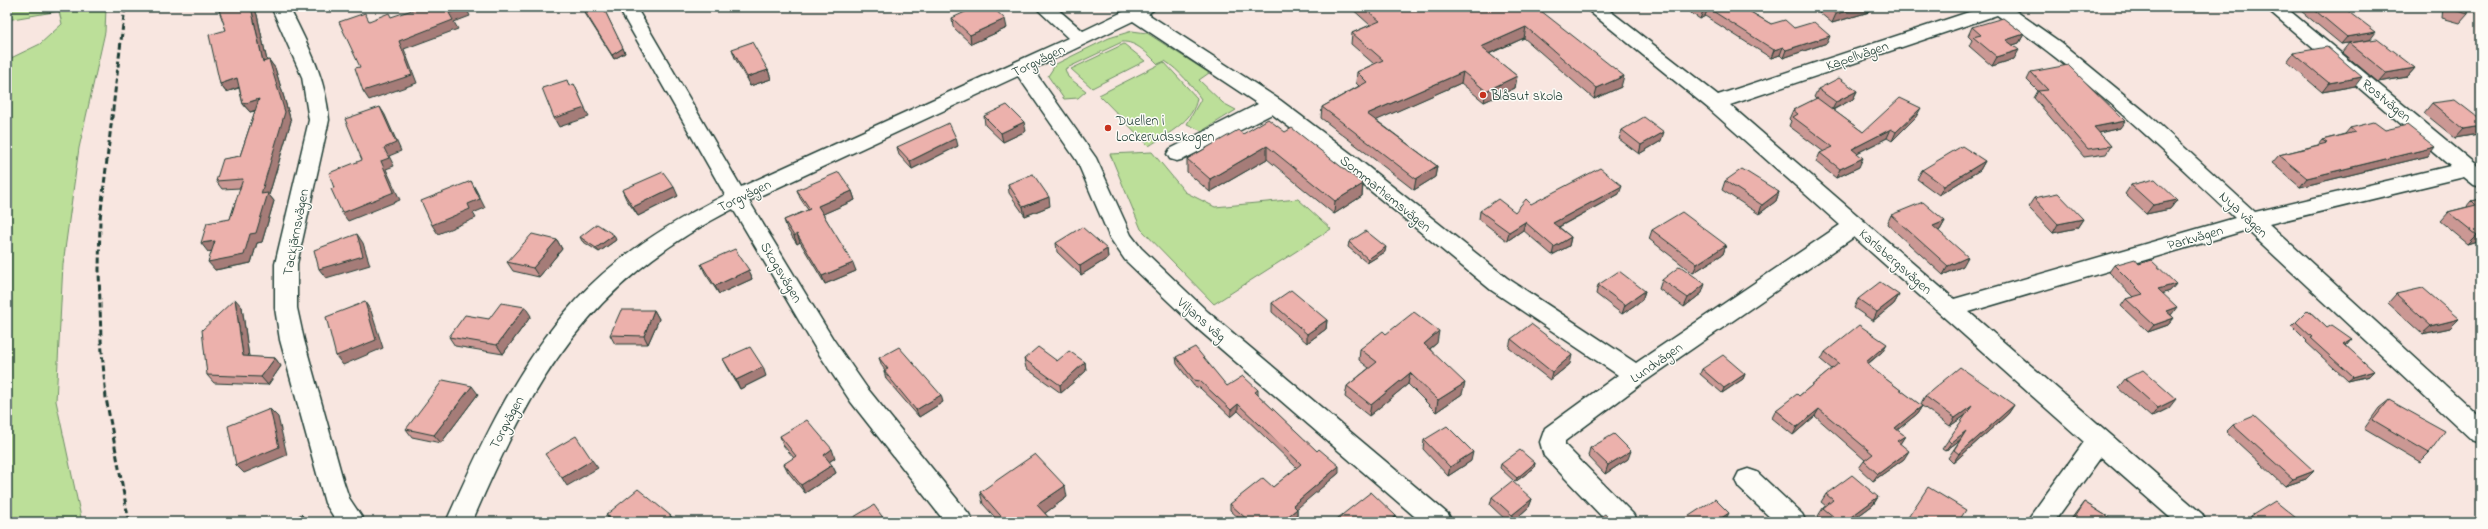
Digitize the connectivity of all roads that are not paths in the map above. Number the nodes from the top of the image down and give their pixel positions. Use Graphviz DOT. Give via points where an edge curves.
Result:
graph roads {
  1 [pos="626,7"];
  2 [pos="1044,7"];
  3 [pos="1593,7"];
  4 [pos="2274,7"];
  5 [pos="1998,8"];
  6 [pos="1142,10"];
  7 [pos="282,11"];
  8 [pos="1082,39"];
  9 [pos="1022,67"];
  10 [pos="1715,103"];
  11 [pos="1273,105"];
  12 [pos="1177,154"];
  13 [pos="2473,174"];
  14 [pos="736,197"];
  15 [pos="2251,221"];
  16 [pos="1855,225"];
  17 [pos="1950,309"];
  18 [pos="1636,375"];
  19 [pos="2481,433"];
  20 [pos="2098,442"];
  21 [pos="1748,480"];
  22 [pos="352,522"];
  23 [pos="460,522"];
  24 [pos="960,522"];
  25 [pos="1439,522"];
  26 [pos="1624,522"];
  27 [pos="1793,522"];
  28 [pos="2039,522"];
  29 [pos="2193,522"];
  1 -- 14 [label="street, Skogsvägen"];
  2 -- 8 [label="street"];
  3 -- 10 [label="street, Karlsbergsvägen"];
  4 -- 13 [label="street, Rostvägen" via="2449,151"];
  5 -- 10 [label="street, Kapellvägen"];
  5 -- 15 [label="street, Nya vägen" via="2038,34 2086,72"];
  6 -- 8 [label="street, Torgvägen"];
  6 -- 11 [label="street, Sommarhemsvägen"];
  7 -- 22 [label="street, Tackjärnsvägen" via="315,81 319,102 319,120 286,264 286,308 292,340 330,480 338,503"];
  8 -- 9 [label="street, Torgvägen"];
  9 -- 14 [label="street, Torgvägen"];
  9 -- 25 [label="street, Viljans väg" via="1086,158 1098,180 1121,238 1132,254 1200,318"];
  10 -- 16 [label="street, Karlsbergsvägen"];
  11 -- 12 [label="street"];
  11 -- 18 [label="street, Sommarhemsvägen" via="1351,164 1499,284"];
  13 -- 15 [label="street, Parkvägen"];
  14 -- 23 [label="street, Torgvägen" via="688,223 647,250 615,276 564,330 533,372 509,414"];
  14 -- 24 [label="street, Skogsvägen" via="854,389"];
  15 -- 17 [label="street, Parkvägen"];
  15 -- 19 [label="street, Nya vägen"];
  16 -- 17 [label="street, Karlsbergsvägen"];
  16 -- 18 [label="street, Lundvägen"];
  17 -- 20 [label="street, Karlsbergsvägen"];
  18 -- 26 [label="street, Lundvägen" via="1554,435 1552,442 1553,449"];
  20 -- 28 [label="street"];
  20 -- 29 [label="street, Karlsbergsvägen"];
  21 -- 27 [label="street"];
}
